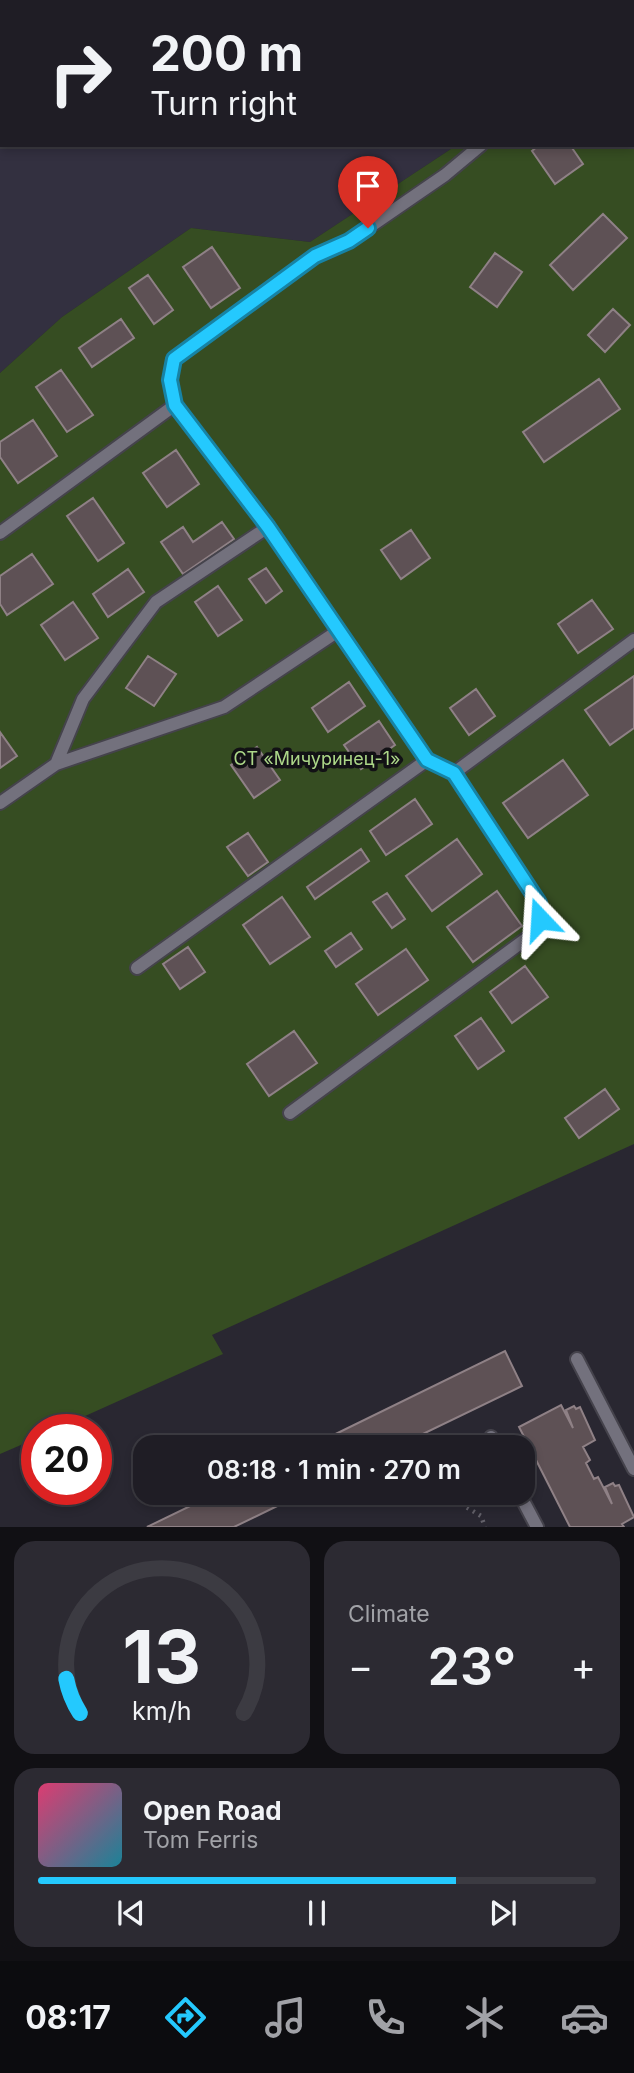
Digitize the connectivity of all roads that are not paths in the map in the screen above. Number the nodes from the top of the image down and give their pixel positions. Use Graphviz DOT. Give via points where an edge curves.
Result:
graph roads {
  1 [pos="479,147"];
  2 [pos="175,405"];
  3 [pos="268,527"];
  4 [pos="0,533"];
  5 [pos="338,631"];
  6 [pos="634,640"];
  7 [pos="427,760"];
  8 [pos="56,764"];
  9 [pos="454,773"];
  10 [pos="0,803"];
  11 [pos="137,968"];
  12 [pos="290,1113"];
  13 [pos="577,1359"];
  14 [pos="634,1469"];
  15 [pos="525,1505"];
  16 [pos="537,1527"];
  1 -- 2 [label="lane" via="349,241 315,256 174,359 170,380"];
  2 -- 3 [label="lane"];
  2 -- 4 [label="lane"];
  3 -- 5 [label="lane"];
  3 -- 8 [label="lane" via="156,602 83,699"];
  5 -- 7 [label="lane"];
  5 -- 8 [label="lane" via="224,707"];
  6 -- 9 [label="lane"];
  7 -- 9 [label="lane"];
  7 -- 11 [label="lane"];
  8 -- 10 [label="lane"];
  9 -- 12 [label="lane" via="539,903 540,919 534,933"];
  13 -- 14 [label="lane"];
  15 -- 16 [label="lane"];
}
